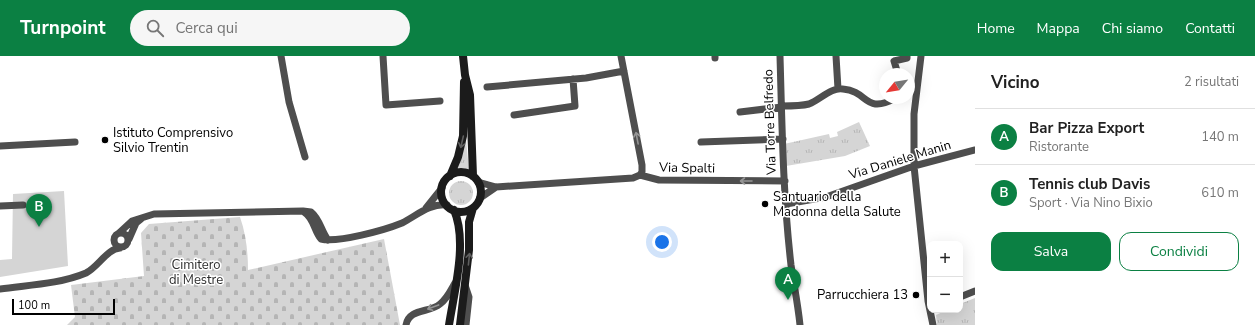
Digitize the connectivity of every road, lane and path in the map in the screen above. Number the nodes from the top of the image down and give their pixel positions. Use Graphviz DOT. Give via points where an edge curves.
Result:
graph roads {
  1 [pos="281,56"];
  2 [pos="383,56"];
  3 [pos="463,56"];
  4 [pos="621,56"];
  5 [pos="780,56"];
  6 [pos="907,56"];
  7 [pos="921,56"];
  8 [pos="836,59"];
  9 [pos="896,68"];
  10 [pos="624,71"];
  11 [pos="465,75"];
  12 [pos="573,80"];
  13 [pos="487,87"];
  14 [pos="917,87"];
  15 [pos="838,89"];
  16 [pos="440,100"];
  17 [pos="880,104"];
  18 [pos="782,107"];
  19 [pos="740,112"];
  20 [pos="514,115"];
  21 [pos="783,139"];
  22 [pos="75,142"];
  23 [pos="701,142"];
  24 [pos="0,146"];
  25 [pos="975,150"];
  26 [pos="305,157"];
  27 [pos="914,166"];
  28 [pos="450,176"];
  29 [pos="640,176"];
  30 [pos="475,179"];
  31 [pos="785,182"];
  32 [pos="496,187"];
  33 [pos="442,188"];
  34 [pos="480,198"];
  35 [pos="786,204"];
  36 [pos="23,205"];
  37 [pos="0,206"];
  38 [pos="450,208"];
  39 [pos="474,208"];
  40 [pos="425,210"];
  41 [pos="149,215"];
  42 [pos="119,233"];
  43 [pos="129,239"];
  44 [pos="114,240"];
  45 [pos="120,248"];
  46 [pos="107,256"];
  47 [pos="455,283"];
  48 [pos="927,283"];
  49 [pos="466,285"];
  50 [pos="3,288"];
  51 [pos="975,291"];
  52 [pos="963,295"];
  53 [pos="798,306"];
  54 [pos="931,313"];
  55 [pos="931,313"];
  56 [pos="406,325"];
  57 [pos="449,325"];
  58 [pos="460,325"];
  59 [pos="466,325"];
  60 [pos="800,325"];
  61 [pos="804,325"];
  62 [pos="929,325"];
  63 [pos="933,325"];
  1 -- 26 [label="street" via="289,102"];
  2 -- 16 [label="street" via="386,105"];
  3 -- 11 [label="main road"];
  4 -- 10 [label="street, Via Spalti"];
  5 -- 18 [label="street, Via Torre Belfredo"];
  6 -- 9 [label="street" via="894,61"];
  7 -- 14 [label="street"];
  8 -- 15 [label="street"];
  10 -- 12 [label="street"];
  29 -- 10 [label="street, Via Spalti, one-way" via="642,165"];
  11 -- 28 [label="main road, one-way" via="463,136"];
  11 -- 30 [label="main road" via="470,95"];
  12 -- 13 [label="street"];
  12 -- 20 [label="street" via="575,106"];
  14 -- 27 [label="street"];
  15 -- 17 [label="street" via="850,90 875,105"];
  15 -- 18 [label="street" via="809,104"];
  18 -- 19 [label="street"];
  18 -- 21 [label="street, Via Torre Belfredo"];
  21 -- 23 [label="street"];
  21 -- 31 [label="street, Via Torre Belfredo"];
  22 -- 24 [label="street"];
  25 -- 27 [label="street, Via Daniele Manin"];
  27 -- 35 [label="street, Via Daniele Manin" via="826,197"];
  27 -- 48 [label="street"];
  28 -- 30 [label="main road" via="461,172"];
  28 -- 33 [label="main road"];
  31 -- 29 [label="street, Via Spalti, one-way" via="659,180"];
  29 -- 32 [label="street"];
  30 -- 32 [label="street"];
  30 -- 34 [label="main road" via="480,187"];
  31 -- 35 [label="street, Via Torre Belfredo"];
  32 -- 34 [label="street"];
  33 -- 38 [label="main road" via="443,200"];
  33 -- 40 [label="street"];
  34 -- 39 [label="main road"];
  35 -- 53 [label="street, Via Torre Belfredo" via="791,266"];
  36 -- 37 [label="street"];
  38 -- 39 [label="main road" via="464,212"];
  38 -- 40 [label="street" via="438,204"];
  38 -- 47 [label="main road" via="459,227 459,259"];
  49 -- 39 [label="main road, one-way" via="470,250 469,222"];
  40 -- 41 [label="street" via="400,224 341,240 328,240 317,218 311,212"];
  41 -- 42 [label="street" via="132,221"];
  41 -- 43 [label="street" via="136,224"];
  42 -- 43 [label="street" via="124,233"];
  42 -- 44 [label="street"];
  43 -- 45 [label="street" via="127,245"];
  44 -- 45 [label="street"];
  44 -- 46 [label="street" via="114,245"];
  45 -- 46 [label="street"];
  46 -- 50 [label="street" via="94,268 73,277"];
  47 -- 56 [label="street, one-way" via="441,304 413,314"];
  47 -- 57 [label="main road"];
  49 -- 58 [label="main road"];
  49 -- 59 [label="street" via="469,297"];
  51 -- 52 [label="street"];
  53 -- 60 [label="street, Via Torre Belfredo"];
  53 -- 61 [label="street, Via Torre Belfredo"];
  54 -- 62 [label="street"];
  55 -- 63 [label="street"];
}
